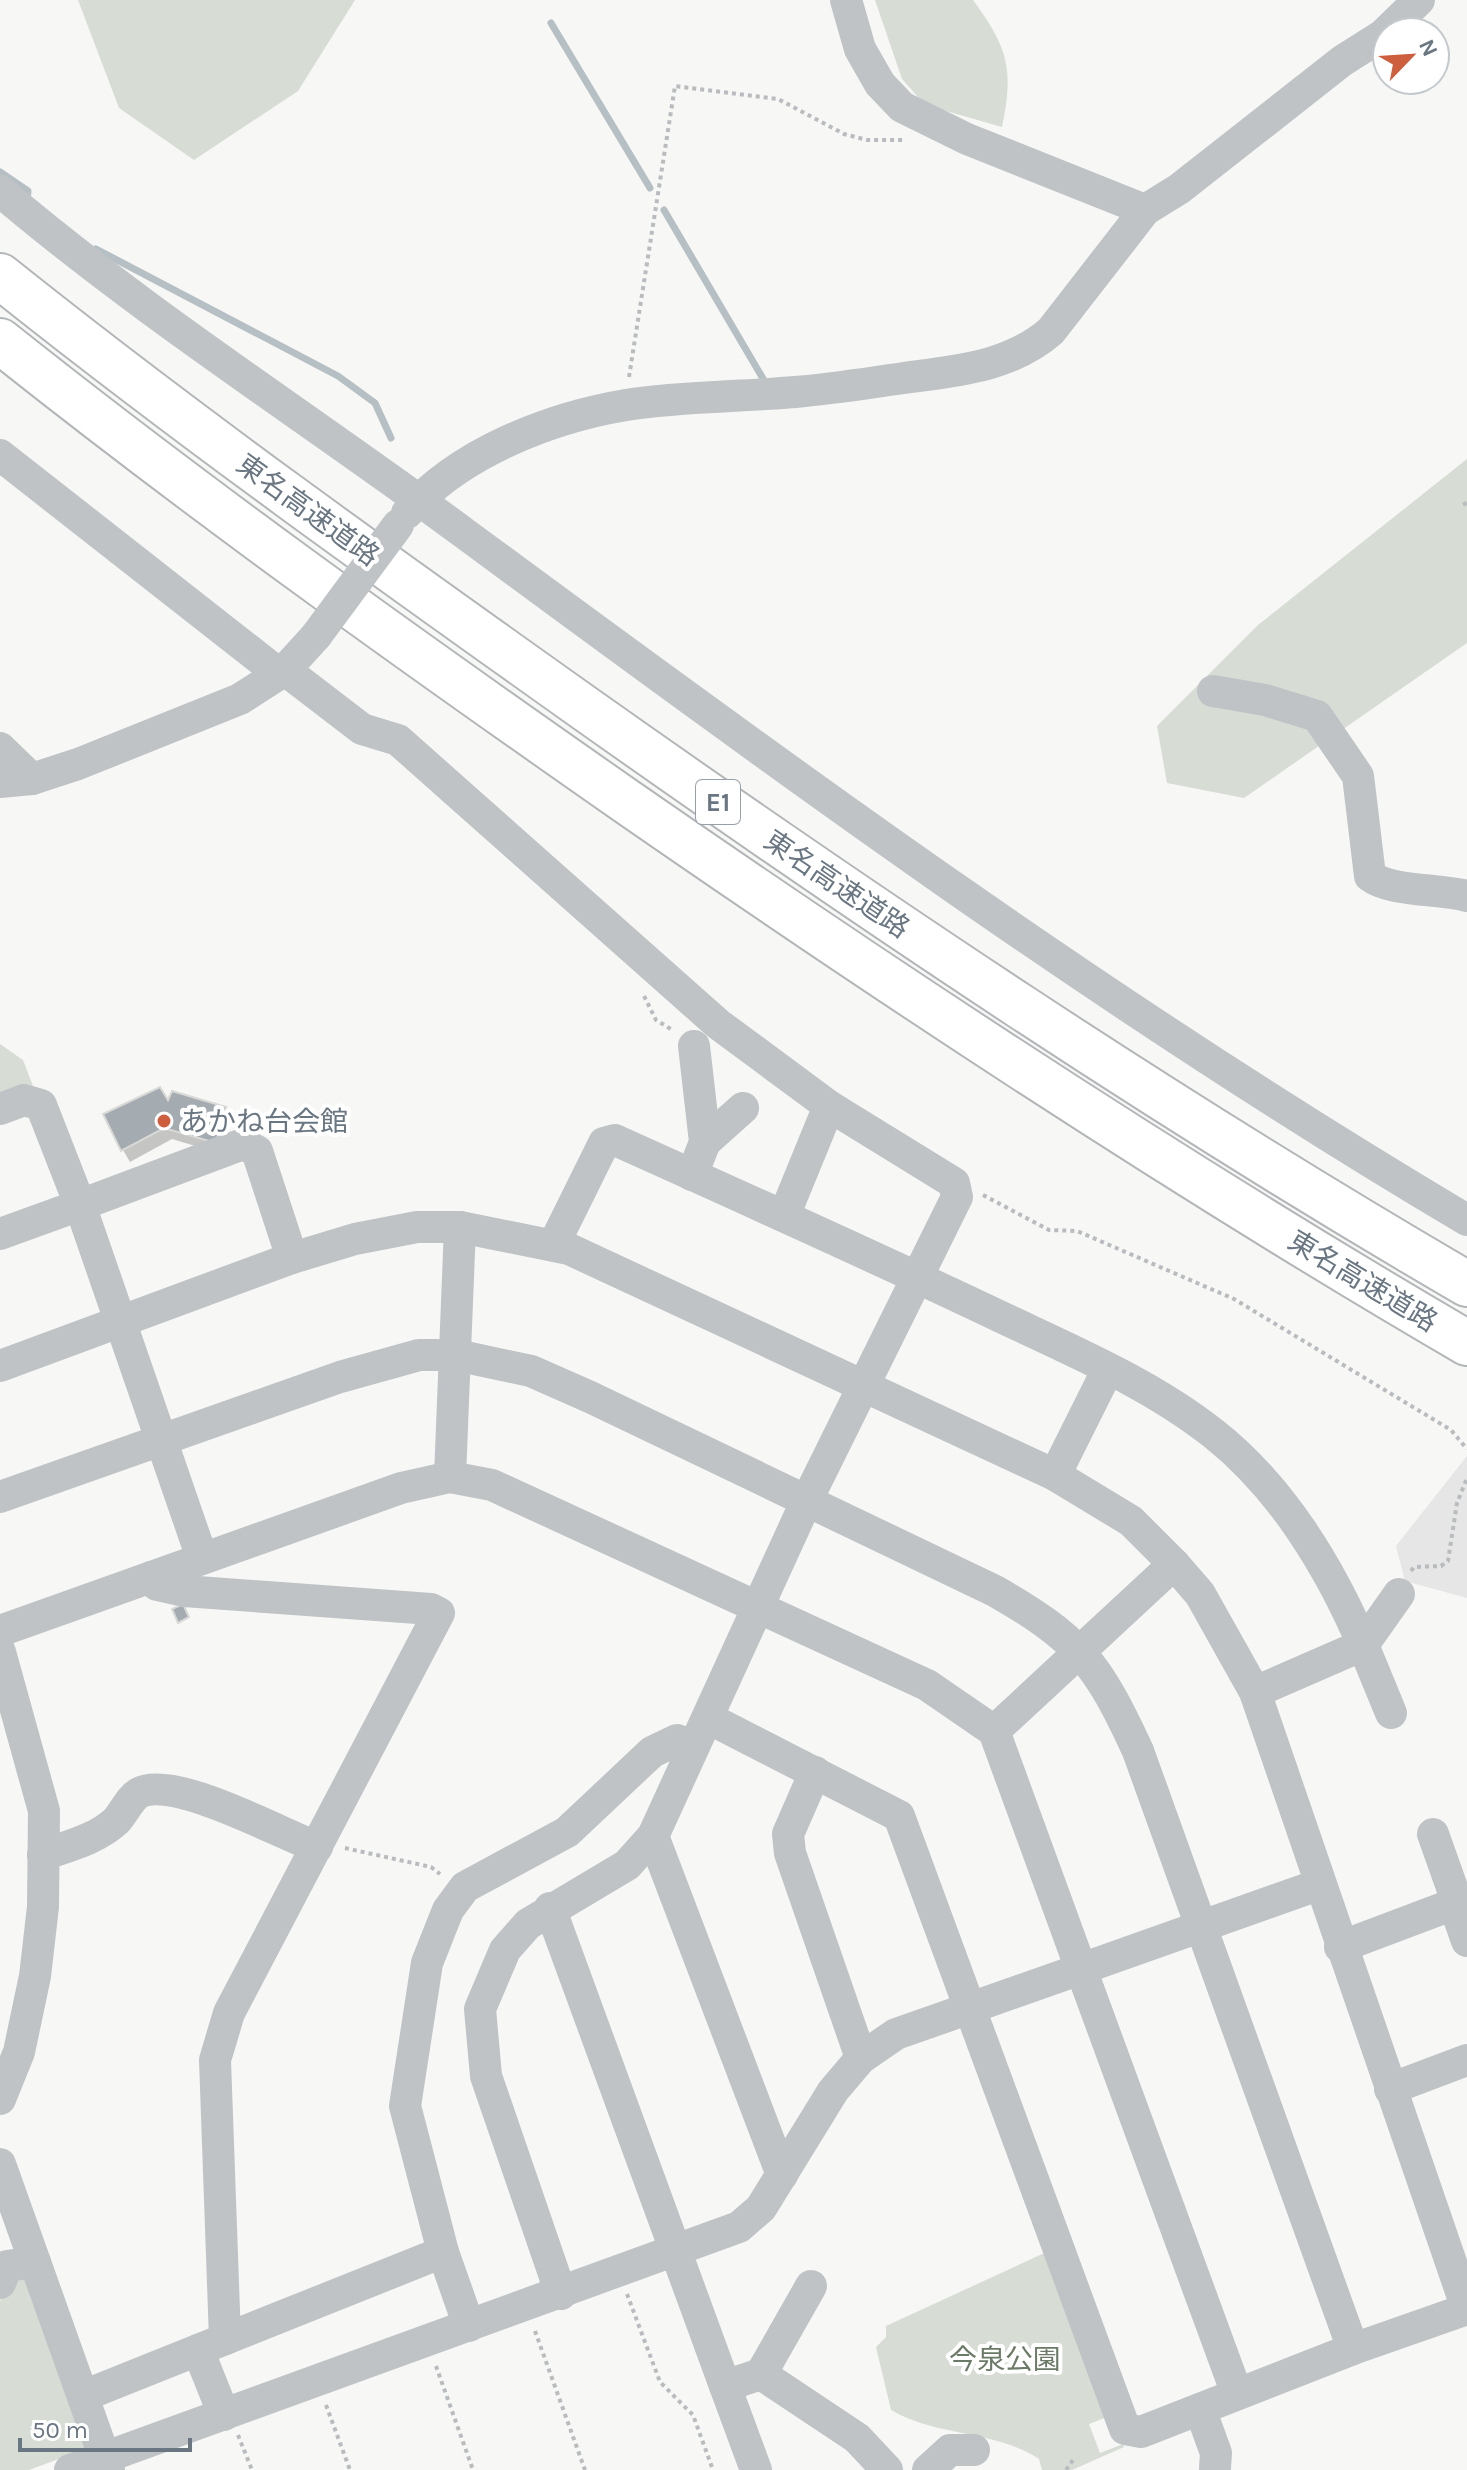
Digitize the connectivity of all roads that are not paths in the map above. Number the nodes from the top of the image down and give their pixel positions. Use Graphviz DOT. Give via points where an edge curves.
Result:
graph roads {
  1 [pos="846,0"];
  2 [pos="1419,0"];
  3 [pos="0,191"];
  4 [pos="1145,210"];
  5 [pos="0,276"];
  6 [pos="0,341"];
  7 [pos="0,455"];
  8 [pos="419,500"];
  9 [pos="281,671"];
  10 [pos="1213,691"];
  11 [pos="0,748"];
  12 [pos="32,779"];
  13 [pos="0,782"];
  14 [pos="1467,896"];
  15 [pos="694,1046"];
  16 [pos="829,1106"];
  17 [pos="743,1108"];
  18 [pos="0,1109"];
  19 [pos="705,1142"];
  20 [pos="692,1175"];
  21 [pos="80,1205"];
  22 [pos="784,1216"];
  23 [pos="1467,1220"];
  24 [pos="460,1227"];
  25 [pos="0,1234"];
  26 [pos="554,1244"];
  27 [pos="292,1258"];
  28 [pos="917,1277"];
  29 [pos="1467,1284"];
  30 [pos="120,1322"];
  31 [pos="1467,1343"];
  32 [pos="456,1355"];
  33 [pos="0,1366"];
  34 [pos="1108,1369"];
  35 [pos="865,1386"];
  36 [pos="161,1440"];
  37 [pos="1055,1475"];
  38 [pos="450,1477"];
  39 [pos="0,1497"];
  40 [pos="806,1502"];
  41 [pos="202,1558"];
  42 [pos="1174,1564"];
  43 [pos="151,1577"];
  44 [pos="1399,1594"];
  45 [pos="756,1607"];
  46 [pos="0,1631"];
  47 [pos="1363,1645"];
  48 [pos="1082,1651"];
  49 [pos="0,1652"];
  50 [pos="1255,1692"];
  51 [pos="1391,1713"];
  52 [pos="994,1731"];
  53 [pos="700,1733"];
  54 [pos="815,1772"];
  55 [pos="1433,1834"];
  56 [pos="653,1836"];
  57 [pos="318,1845"];
  58 [pos="43,1855"];
  59 [pos="1318,1885"];
  60 [pos="1454,1904"];
  61 [pos="550,1908"];
  62 [pos="1203,1925"];
  63 [pos="1467,1941"];
  64 [pos="1340,1947"];
  65 [pos="1081,1969"];
  66 [pos="971,2009"];
  67 [pos="861,2058"];
  68 [pos="1467,2060"];
  69 [pos="1390,2089"];
  70 [pos="0,2099"];
  71 [pos="0,2164"];
  72 [pos="782,2175"];
  73 [pos="677,2251"];
  74 [pos="443,2252"];
  75 [pos="11,2269"];
  76 [pos="811,2286"];
  77 [pos="561,2294"];
  78 [pos="1467,2309"];
  79 [pos="469,2326"];
  80 [pos="211,2344"];
  81 [pos="1353,2349"];
  82 [pos="761,2374"];
  83 [pos="725,2386"];
  84 [pos="1237,2394"];
  85 [pos="83,2396"];
  86 [pos="1200,2409"];
  87 [pos="227,2413"];
  88 [pos="974,2450"];
  89 [pos="107,2464"];
  90 [pos="1215,2468"];
  91 [pos="70,2470"];
  92 [pos="756,2470"];
  93 [pos="887,2470"];
  94 [pos="928,2470"];
  1 -- 4 [label="street" via="860,49 880,84 902,107"];
  2 -- 4 [label="street" via="1383,35"];
  3 -- 8 [label="street" via="63,244"];
  4 -- 8 [label="street" via="1051,331 1034,346 999,362 799,392 626,405 484,451"];
  5 -- 29 [label="highway, 東名高速道路 / E1" via="298,504 774,842 1088,1051"];
  6 -- 31 [label="highway, 東名高速道路 / E1" via="511,721 746,884 1066,1097"];
  7 -- 9 [label="street"];
  8 -- 9 [label="street, bridge" via="316,636"];
  8 -- 23 [label="street" via="993,917"];
  9 -- 12 [label="street" via="240,699"];
  9 -- 16 [label="street" via="362,729 398,740 651,967"];
  10 -- 14 [label="street" via="1317,716 1358,776 1370,876 1383,886"];
  11 -- 12 [label="street"];
  12 -- 13 [label="street"];
  15 -- 19 [label="street"];
  16 -- 22 [label="street"];
  16 -- 28 [label="street" via="954,1183 957,1197"];
  17 -- 19 [label="street"];
  18 -- 21 [label="street" via="24,1100 41,1105"];
  19 -- 20 [label="street"];
  20 -- 22 [label="street"];
  20 -- 26 [label="street" via="615,1140 604,1143"];
  21 -- 25 [label="street"];
  21 -- 27 [label="street" via="243,1144 257,1151"];
  21 -- 30 [label="street"];
  22 -- 28 [label="street"];
  24 -- 26 [label="street"];
  24 -- 27 [label="street" via="417,1227"];
  24 -- 32 [label="street"];
  26 -- 35 [label="street"];
  27 -- 30 [label="street"];
  28 -- 34 [label="street"];
  28 -- 35 [label="street"];
  30 -- 33 [label="street"];
  30 -- 36 [label="street"];
  32 -- 36 [label="street" via="419,1355 340,1377"];
  32 -- 38 [label="street"];
  32 -- 40 [label="street" via="531,1371"];
  34 -- 37 [label="street"];
  34 -- 47 [label="street" via="1214,1434 1253,1472 1308,1541 1341,1594"];
  35 -- 37 [label="street"];
  35 -- 40 [label="street"];
  36 -- 39 [label="street"];
  36 -- 41 [label="street"];
  37 -- 42 [label="street" via="1131,1521"];
  38 -- 41 [label="street" via="401,1488"];
  38 -- 45 [label="street" via="492,1485"];
  40 -- 45 [label="street"];
  40 -- 48 [label="street" via="995,1591 1048,1621"];
  41 -- 43 [label="street"];
  42 -- 48 [label="street"];
  42 -- 50 [label="street" via="1200,1594"];
  43 -- 46 [label="street"];
  43 -- 57 [label="street" via="157,1585 184,1591 439,1613"];
  44 -- 47 [label="street"];
  45 -- 52 [label="street" via="927,1685"];
  45 -- 53 [label="street"];
  47 -- 50 [label="street"];
  47 -- 51 [label="street"];
  48 -- 52 [label="street"];
  48 -- 62 [label="street" via="1113,1696 1138,1751"];
  49 -- 58 [label="street" via="44,1811"];
  50 -- 59 [label="street"];
  52 -- 65 [label="street"];
  53 -- 54 [label="street"];
  53 -- 56 [label="street"];
  53 -- 74 [label="street" via="652,1752 567,1832 465,1887 448,1910 427,1963 405,2106"];
  54 -- 66 [label="street" via="899,1816"];
  54 -- 67 [label="street" via="788,1834 790,1853"];
  55 -- 60 [label="street"];
  56 -- 61 [label="street" via="627,1865"];
  56 -- 72 [label="street"];
  57 -- 58 [label="street" via="186,1792 154,1787 135,1795 116,1821 96,1835"];
  57 -- 80 [label="street" via="229,2013 215,2060"];
  58 -- 70 [label="street" via="35,1976 19,2052"];
  59 -- 62 [label="street"];
  59 -- 64 [label="street"];
  60 -- 63 [label="street"];
  60 -- 64 [label="street"];
  61 -- 73 [label="street"];
  61 -- 77 [label="street" via="505,1950 480,2009 486,2076"];
  62 -- 65 [label="street"];
  62 -- 81 [label="street"];
  64 -- 69 [label="street"];
  65 -- 66 [label="street"];
  65 -- 84 [label="street"];
  66 -- 67 [label="street" via="896,2034"];
  66 -- 86 [label="street" via="1125,2429 1141,2432"];
  67 -- 72 [label="street" via="833,2091"];
  68 -- 69 [label="street"];
  69 -- 78 [label="street"];
  71 -- 75 [label="street"];
  72 -- 73 [label="street" via="761,2208 739,2227"];
  73 -- 77 [label="street"];
  73 -- 83 [label="street"];
  74 -- 79 [label="street"];
  74 -- 80 [label="street"];
  75 -- 85 [label="street"];
  76 -- 82 [label="street"];
  77 -- 79 [label="street"];
  78 -- 81 [label="street"];
  79 -- 87 [label="street"];
  80 -- 85 [label="street"];
  80 -- 87 [label="street"];
  81 -- 84 [label="street"];
  82 -- 83 [label="street"];
  82 -- 93 [label="street" via="857,2438"];
  83 -- 92 [label="street"];
  84 -- 86 [label="street"];
  85 -- 89 [label="street"];
  86 -- 90 [label="street" via="1216,2453"];
  87 -- 89 [label="street"];
  88 -- 94 [label="street" via="950,2450"];
  89 -- 91 [label="street"];
}
